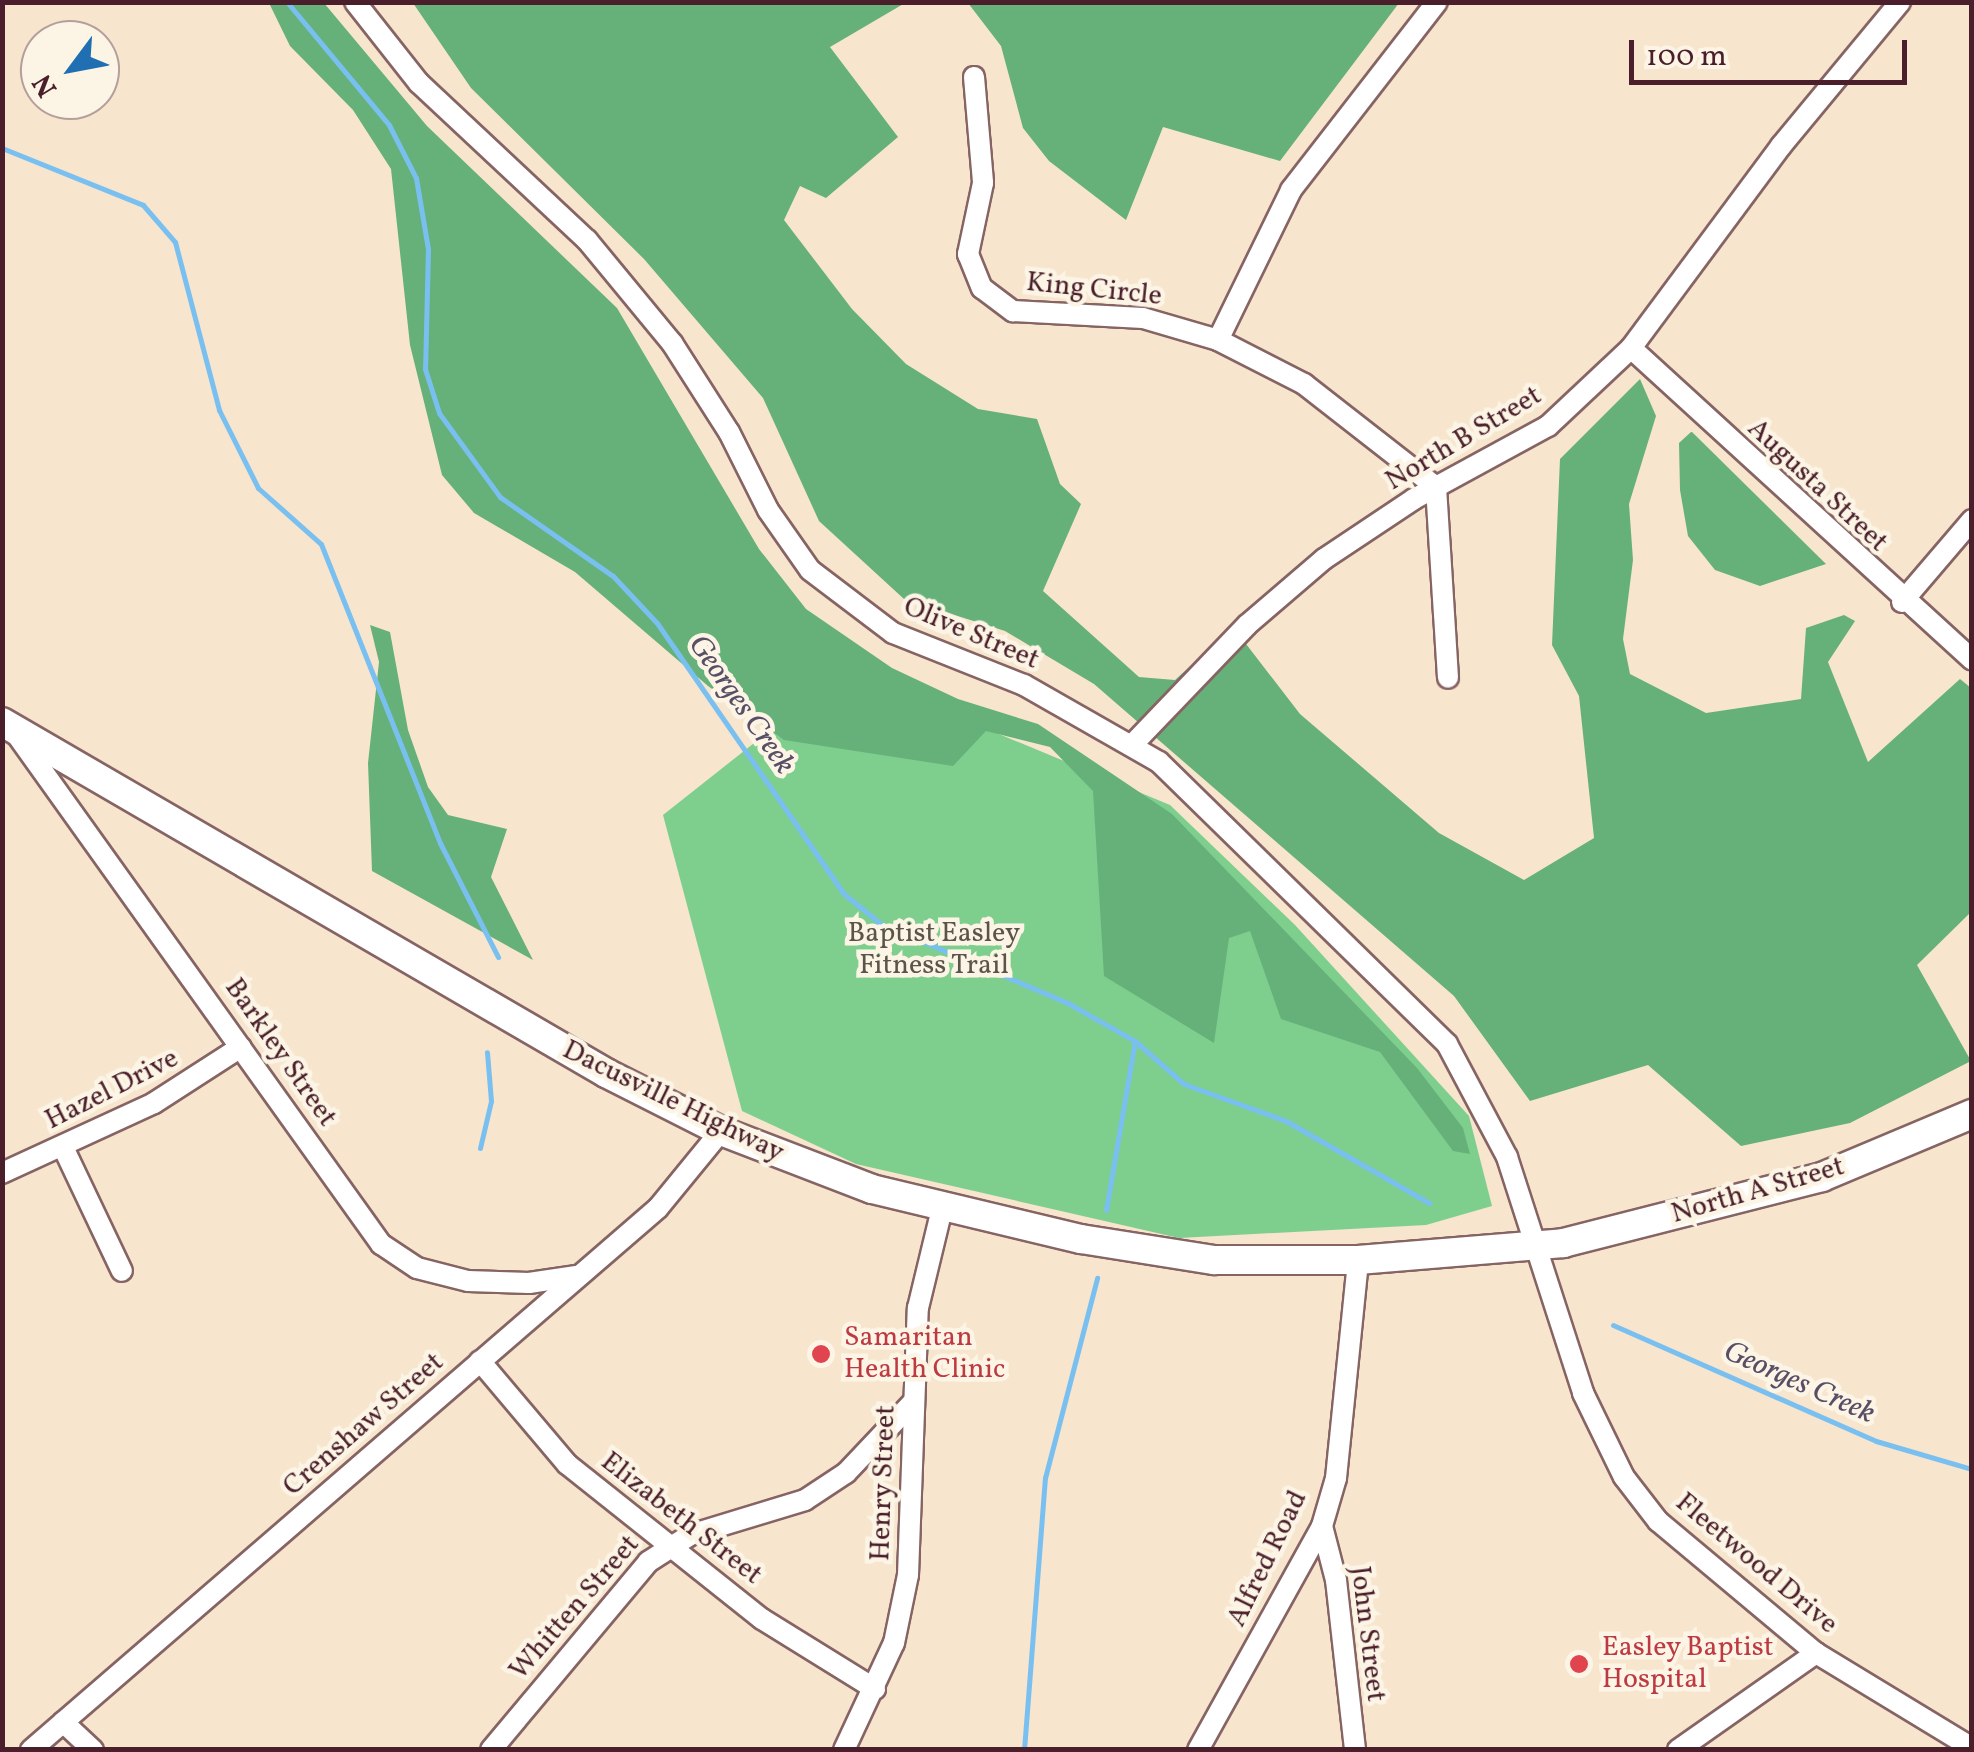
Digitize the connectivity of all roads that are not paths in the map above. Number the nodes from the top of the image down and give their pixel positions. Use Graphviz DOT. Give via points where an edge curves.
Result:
graph roads {
  1 [pos="355,2"];
  2 [pos="1437,2"];
  3 [pos="1900,2"];
  4 [pos="974,76"];
  5 [pos="1218,340"];
  6 [pos="1632,348"];
  7 [pos="1436,488"];
  8 [pos="1972,520"];
  9 [pos="1902,602"];
  10 [pos="1972,658"];
  11 [pos="1448,678"];
  12 [pos="7,724"];
  13 [pos="1132,745"];
  14 [pos="241,1047"];
  15 [pos="1972,1114"];
  16 [pos="721,1132"];
  17 [pos="63,1147"];
  18 [pos="2,1173"];
  19 [pos="942,1209"];
  20 [pos="1538,1246"];
  21 [pos="1358,1260"];
  22 [pos="122,1271"];
  23 [pos="578,1276"];
  24 [pos="480,1362"];
  25 [pos="914,1401"];
  26 [pos="1322,1526"];
  27 [pos="669,1544"];
  28 [pos="1816,1653"];
  29 [pos="875,1690"];
  30 [pos="63,1722"];
  31 [pos="1972,1748"];
  32 [pos="31,1750"];
  33 [pos="93,1750"];
  34 [pos="491,1750"];
  35 [pos="844,1750"];
  36 [pos="1198,1750"];
  37 [pos="1355,1750"];
  38 [pos="1678,1750"];
  1 -- 13 [label="street, Olive Street" via="419,84 587,240 672,343 810,570 893,633 1024,686"];
  2 -- 5 [label="street" via="1291,190"];
  3 -- 6 [label="street, North B Street" via="1781,146"];
  4 -- 5 [label="street, King Circle" via="984,143 968,254 982,288 1013,311 1143,318"];
  5 -- 7 [label="street, King Circle" via="1304,384"];
  6 -- 7 [label="street, North B Street" via="1548,426"];
  6 -- 9 [label="street, Augusta Street"];
  7 -- 11 [label="street"];
  7 -- 13 [label="street, North B Street" via="1324,559 1247,625"];
  8 -- 9 [label="street"];
  9 -- 10 [label="street, Augusta Street"];
  12 -- 14 [label="street, Barkley Street"];
  12 -- 16 [label="main road, Dacusville Highway" via="606,1073"];
  13 -- 20 [label="street, Olive Street" via="1159,762 1447,1044 1507,1157"];
  14 -- 17 [label="street, Hazel Drive" via="154,1103"];
  14 -- 23 [label="street, Barkley Street" via="380,1244 417,1268 468,1281"];
  15 -- 20 [label="main road, North A Street" via="1822,1177"];
  16 -- 19 [label="main road, Dacusville Highway" via="801,1166"];
  16 -- 23 [label="street, Crenshaw Street" via="658,1208"];
  17 -- 18 [label="street, Hazel Drive"];
  17 -- 22 [label="street"];
  19 -- 21 [label="main road, Dacusville Highway" via="1214,1260"];
  19 -- 25 [label="street, Henry Street" via="918,1308"];
  20 -- 21 [label="main road, Dacusville Highway"];
  20 -- 28 [label="street, Fleetwood Drive" via="1583,1393 1624,1478 1658,1520"];
  21 -- 26 [label="street, Alfred Road" via="1336,1478"];
  23 -- 24 [label="street, Crenshaw Street"];
  24 -- 27 [label="street, Elizabeth Street" via="541,1440"];
  24 -- 30 [label="street, Crenshaw Street"];
  25 -- 27 [label="street, Whitten Street" via="846,1473 805,1500"];
  25 -- 29 [label="street, Henry Street" via="908,1574 894,1643"];
  26 -- 36 [label="street, Alfred Road"];
  26 -- 37 [label="street, John Street" via="1336,1580"];
  27 -- 29 [label="street, Elizabeth Street" via="762,1618"];
  27 -- 34 [label="street, Whitten Street"];
  28 -- 31 [label="street, Fleetwood Drive"];
  28 -- 38 [label="street"];
  29 -- 35 [label="street, Henry Street"];
  30 -- 32 [label="street, Crenshaw Street"];
  30 -- 33 [label="street"];
}
